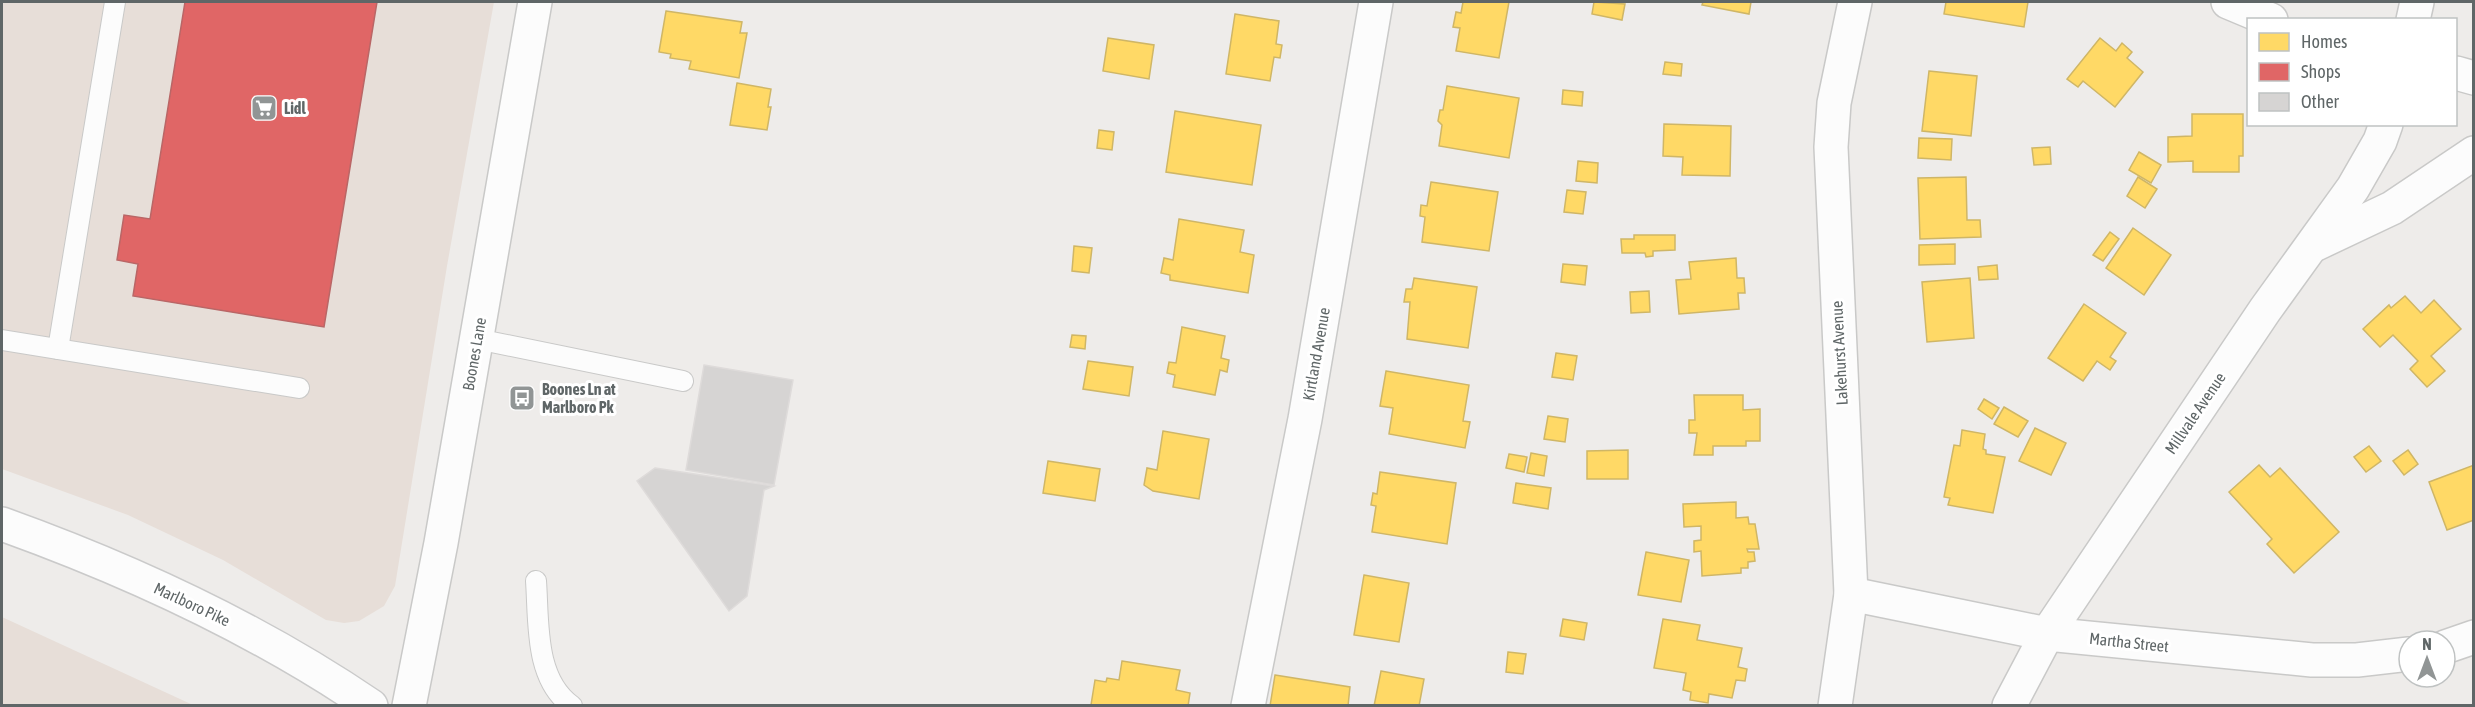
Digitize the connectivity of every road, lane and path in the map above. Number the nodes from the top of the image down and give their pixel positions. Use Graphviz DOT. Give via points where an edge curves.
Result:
graph roads {
  1 [pos="115,2"];
  2 [pos="535,2"];
  3 [pos="1376,2"];
  4 [pos="1855,2"];
  5 [pos="2228,2"];
  6 [pos="2417,2"];
  7 [pos="2266,18"];
  8 [pos="2413,18"];
  9 [pos="2457,73"];
  10 [pos="2474,78"];
  11 [pos="2385,126"];
  12 [pos="2474,153"];
  13 [pos="2314,245"];
  14 [pos="477,339"];
  15 [pos="2,340"];
  16 [pos="58,349"];
  17 [pos="683,381"];
  18 [pos="299,388"];
  19 [pos="2,524"];
  20 [pos="536,581"];
  21 [pos="1851,594"];
  22 [pos="2047,634"];
  23 [pos="2474,637"];
  24 [pos="2457,643"];
  25 [pos="2397,655"];
  26 [pos="371,705"];
  27 [pos="409,705"];
  28 [pos="572,705"];
  29 [pos="1248,705"];
  30 [pos="1835,705"];
  31 [pos="2009,705"];
  1 -- 16 [label="lane"];
  2 -- 14 [label="street, Boones Lane"];
  3 -- 29 [label="street, Kirtland Avenue" via="1305,419"];
  4 -- 21 [label="street, Lakehurst Avenue" via="1834,103 1831,147"];
  5 -- 7 [label="street"];
  6 -- 8 [label="street"];
  9 -- 10 [label="street"];
  11 -- 13 [label="street, Millvale Avenue" via="2353,188"];
  12 -- 13 [label="street" via="2392,208"];
  13 -- 22 [label="street, Millvale Avenue" via="2265,310"];
  14 -- 17 [label="lane"];
  14 -- 27 [label="street, Boones Lane"];
  15 -- 16 [label="lane"];
  16 -- 18 [label="lane"];
  19 -- 26 [label="street, Marlboro Pike" via="111,567 226,620"];
  20 -- 28 [label="lane" via="542,658 549,680"];
  21 -- 22 [label="street, Martha Street"];
  21 -- 30 [label="street, Lakehurst Avenue"];
  22 -- 25 [label="street, Martha Street" via="2312,660"];
  22 -- 31 [label="street, Millvale Avenue"];
  23 -- 24 [label="street"];
}
